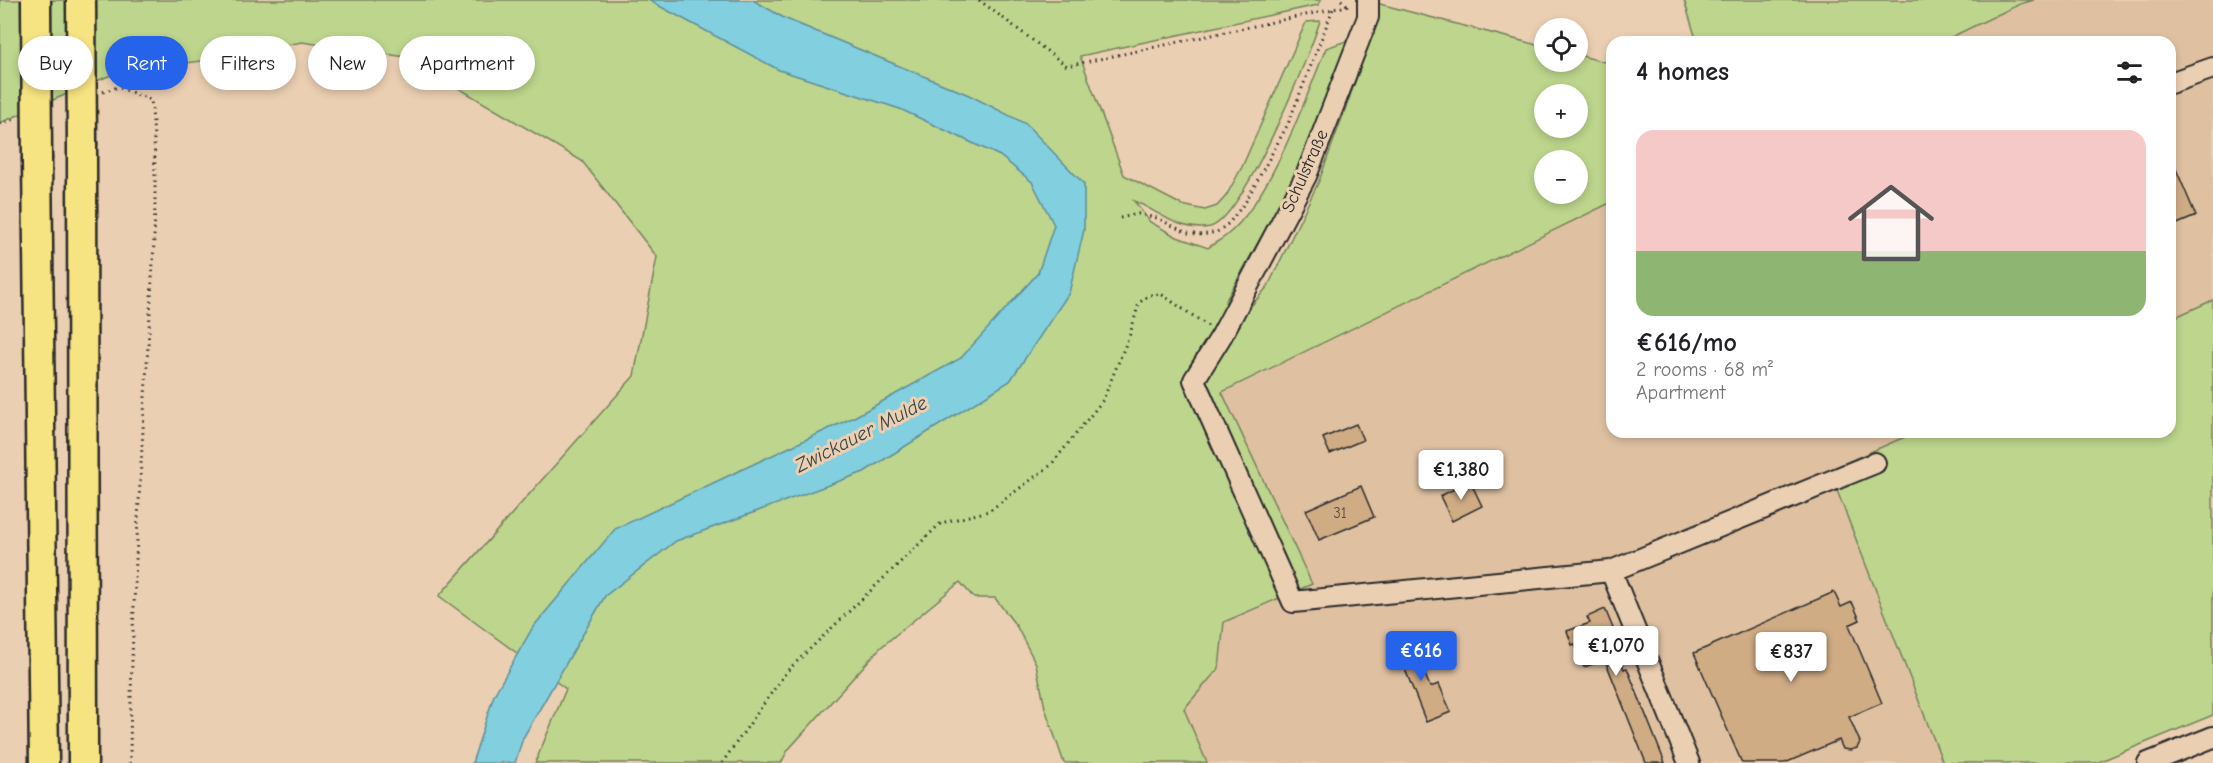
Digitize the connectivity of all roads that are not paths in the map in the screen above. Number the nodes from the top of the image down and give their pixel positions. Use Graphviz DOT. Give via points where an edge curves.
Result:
graph roads {
  1 [pos="36,0"];
  2 [pos="81,0"];
  3 [pos="1368,0"];
  4 [pos="2213,69"];
  5 [pos="2176,82"];
  6 [pos="1875,463"];
  7 [pos="1611,571"];
  8 [pos="2213,737"];
  9 [pos="44,763"];
  10 [pos="83,763"];
  11 [pos="1689,763"];
  12 [pos="2148,763"];
  1 -- 9 [label="highway, bridge"];
  2 -- 10 [label="highway, bridge"];
  3 -- 7 [label="street, Schulstraße" via="1368,17 1306,176 1194,380 1293,602"];
  4 -- 5 [label="street"];
  6 -- 7 [label="street"];
  7 -- 11 [label="street"];
  8 -- 12 [label="street"];
}
